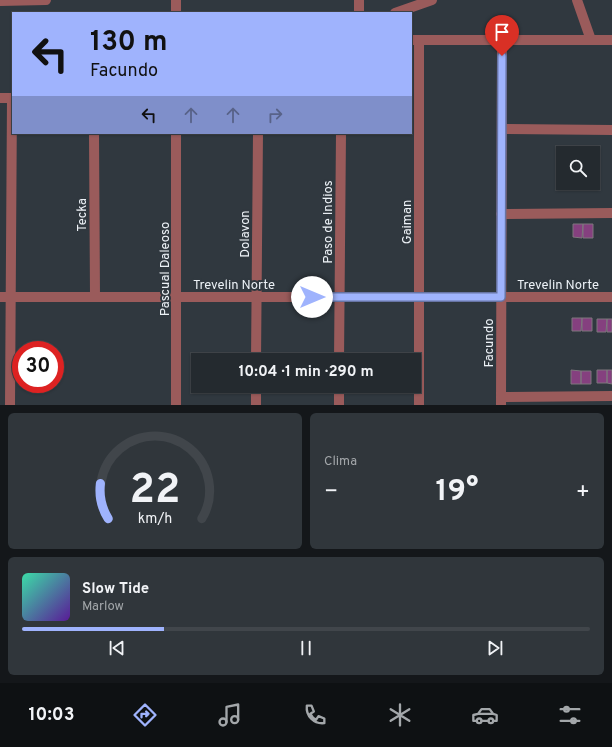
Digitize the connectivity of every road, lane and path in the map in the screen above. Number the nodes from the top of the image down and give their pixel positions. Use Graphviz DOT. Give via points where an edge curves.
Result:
graph roads {
  1 [pos="46,0"];
  2 [pos="176,0"];
  3 [pos="359,0"];
  4 [pos="432,0"];
  5 [pos="577,0"];
  6 [pos="0,1"];
  7 [pos="176,12"];
  8 [pos="359,12"];
  9 [pos="398,12"];
  10 [pos="415,40"];
  11 [pos="591,40"];
  12 [pos="612,40"];
  13 [pos="502,41"];
  14 [pos="0,98"];
  15 [pos="12,98"];
  16 [pos="502,130"];
  17 [pos="612,130"];
  18 [pos="94,134"];
  19 [pos="176,134"];
  20 [pos="258,134"];
  21 [pos="341,134"];
  22 [pos="612,213"];
  23 [pos="502,214"];
  24 [pos="612,296"];
  25 [pos="0,297"];
  26 [pos="11,297"];
  27 [pos="95,297"];
  28 [pos="177,297"];
  29 [pos="257,297"];
  30 [pos="340,297"];
  31 [pos="419,297"];
  32 [pos="501,297"];
  33 [pos="256,353"];
  34 [pos="339,353"];
  35 [pos="256,393"];
  36 [pos="339,393"];
  37 [pos="612,396"];
  38 [pos="501,401"];
  39 [pos="10,405"];
  40 [pos="176,405"];
  41 [pos="256,405"];
  42 [pos="339,405"];
  43 [pos="419,405"];
  1 -- 6 [label="street"];
  2 -- 7 [label="street"];
  3 -- 8 [label="street"];
  4 -- 9 [label="street"];
  5 -- 11 [label="street"];
  10 -- 13 [label="street"];
  10 -- 31 [label="street, Gaiman"];
  11 -- 12 [label="street"];
  11 -- 13 [label="street"];
  13 -- 16 [label="street, Facundo"];
  14 -- 15 [label="street"];
  15 -- 26 [label="street"];
  16 -- 17 [label="street"];
  16 -- 23 [label="street, Facundo"];
  18 -- 27 [label="street, Tecka"];
  19 -- 28 [label="street, Pascual Daleoso"];
  20 -- 29 [label="street, Dolavon"];
  21 -- 30 [label="street, Paso de Indios"];
  22 -- 23 [label="street"];
  23 -- 32 [label="street, Facundo"];
  24 -- 32 [label="street, Trevelin Norte"];
  25 -- 26 [label="street, Trevelin Norte"];
  26 -- 27 [label="street, Trevelin Norte"];
  26 -- 39 [label="street"];
  27 -- 28 [label="street, Trevelin Norte"];
  28 -- 29 [label="street, Trevelin Norte"];
  28 -- 40 [label="street, Pascual Daleoso"];
  29 -- 30 [label="street, Trevelin Norte"];
  29 -- 33 [label="street, Dolavon"];
  30 -- 31 [label="street, Trevelin Norte"];
  30 -- 34 [label="street, Paso de Indios"];
  31 -- 32 [label="street, Trevelin Norte"];
  31 -- 43 [label="street, Gaiman"];
  32 -- 38 [label="street, Facundo"];
  35 -- 41 [label="street"];
  36 -- 42 [label="street"];
  37 -- 38 [label="street"];
}
